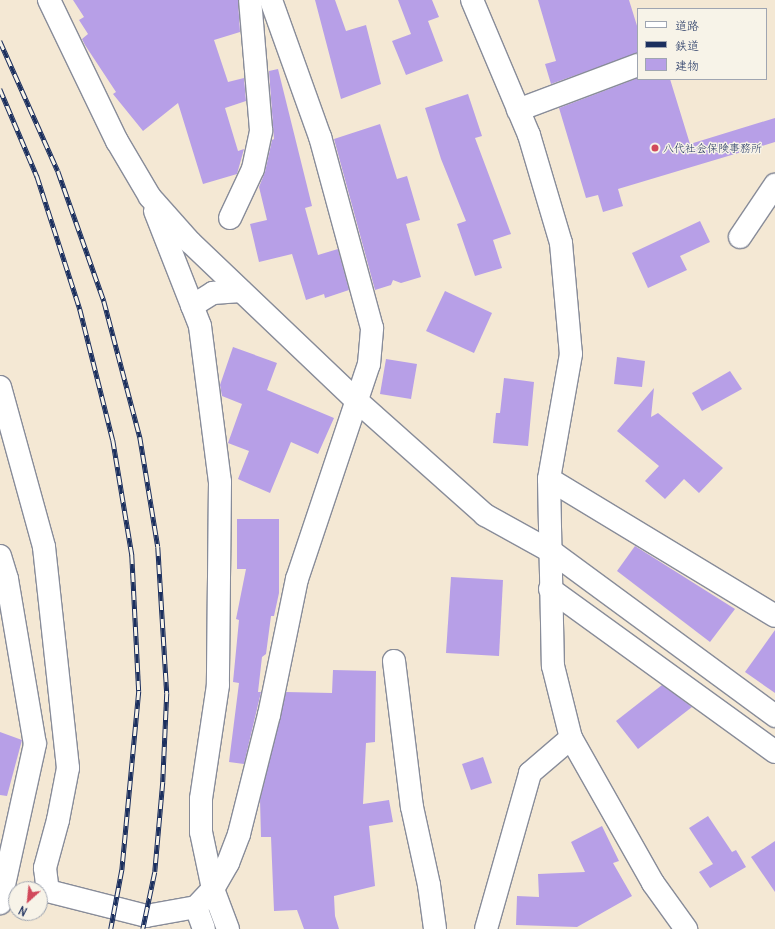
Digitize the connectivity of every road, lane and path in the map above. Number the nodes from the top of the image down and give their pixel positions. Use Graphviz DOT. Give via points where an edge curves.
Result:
graph roads {
  1 [pos="49,0"];
  2 [pos="250,0"];
  3 [pos="271,0"];
  4 [pos="472,0"];
  5 [pos="637,65"];
  6 [pos="518,110"];
  7 [pos="775,185"];
  8 [pos="150,197"];
  9 [pos="230,218"];
  10 [pos="740,237"];
  11 [pos="241,291"];
  12 [pos="192,306"];
  13 [pos="0,387"];
  14 [pos="356,400"];
  15 [pos="549,479"];
  16 [pos="552,552"];
  17 [pos="0,556"];
  18 [pos="550,589"];
  19 [pos="775,616"];
  20 [pos="394,661"];
  21 [pos="775,716"];
  22 [pos="571,738"];
  23 [pos="775,752"];
  24 [pos="213,889"];
  25 [pos="0,903"];
  26 [pos="196,907"];
  27 [pos="484,928"];
  28 [pos="204,929"];
  29 [pos="228,929"];
  30 [pos="434,929"];
  31 [pos="686,929"];
  1 -- 8 [label="street" via="117,141"];
  2 -- 9 [label="street" via="260,130 253,169"];
  3 -- 14 [label="street" via="320,137 372,328 369,364"];
  4 -- 6 [label="street"];
  5 -- 6 [label="street"];
  6 -- 15 [label="street" via="549,197 561,243 571,354"];
  7 -- 10 [label="street"];
  8 -- 11 [label="street" via="190,242"];
  8 -- 12 [label="street"];
  11 -- 12 [label="street" via="213,293"];
  11 -- 14 [label="street"];
  12 -- 24 [label="street" via="200,326 220,482 218,685 201,799 201,832"];
  13 -- 26 [label="street" via="44,547 68,768 45,868 48,892 146,916"];
  14 -- 16 [label="street" via="486,515"];
  14 -- 24 [label="street" via="297,579 269,715 239,834 228,863"];
  15 -- 16 [label="street"];
  15 -- 19 [label="street"];
  16 -- 18 [label="street"];
  16 -- 21 [label="street"];
  17 -- 25 [label="street" via="7,579 35,744"];
  18 -- 22 [label="street" via="553,666"];
  18 -- 23 [label="street"];
  20 -- 30 [label="street" via="412,807 429,885"];
  22 -- 27 [label="street" via="530,773"];
  22 -- 31 [label="street" via="653,883"];
  24 -- 26 [label="street"];
  24 -- 29 [label="street"];
  26 -- 28 [label="street"];
}
